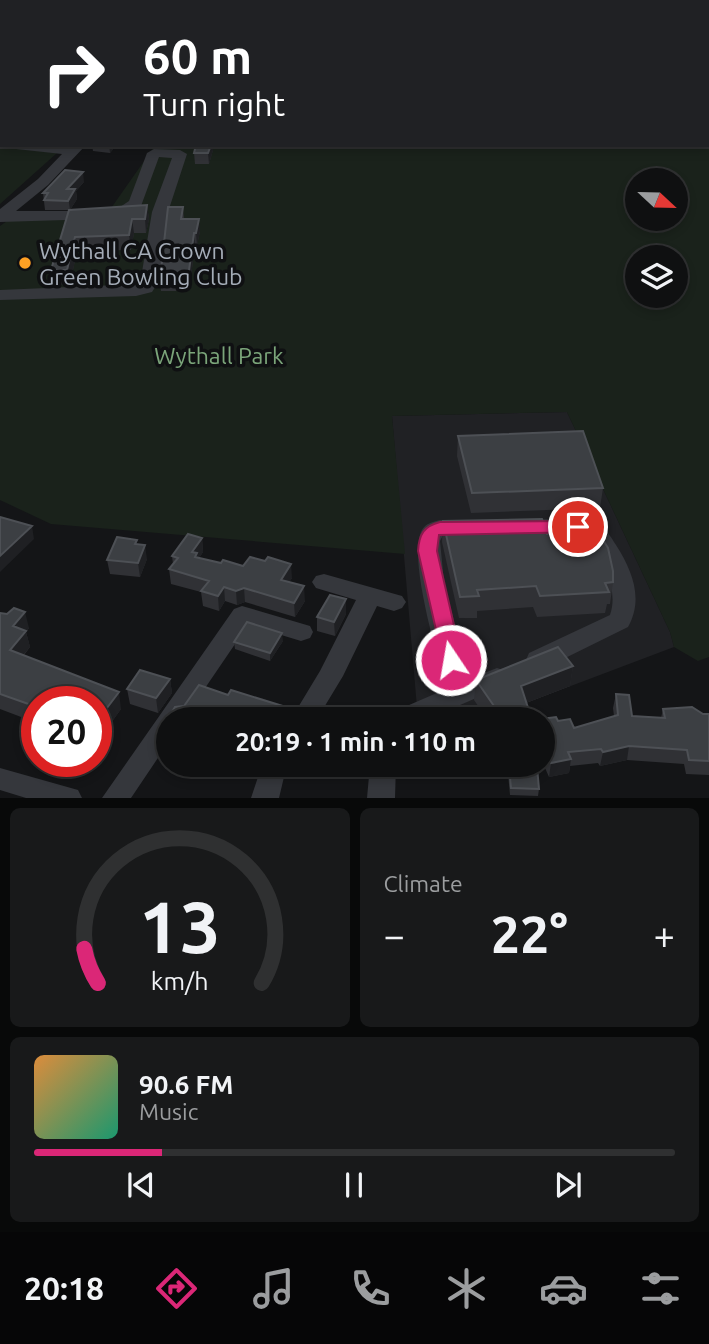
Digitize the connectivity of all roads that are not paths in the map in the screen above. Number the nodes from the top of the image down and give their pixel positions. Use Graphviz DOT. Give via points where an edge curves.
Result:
graph roads {
  1 [pos="57,147"];
  2 [pos="77,148"];
  3 [pos="122,211"];
  4 [pos="160,212"];
  5 [pos="1,216"];
  6 [pos="0,295"];
  7 [pos="324,582"];
  8 [pos="370,596"];
  9 [pos="394,602"];
  10 [pos="302,632"];
  11 [pos="460,695"];
  12 [pos="179,707"];
  13 [pos="311,707"];
  14 [pos="431,707"];
  15 [pos="156,740"];
  16 [pos="270,777"];
  17 [pos="382,777"];
  18 [pos="0,779"];
  19 [pos="68,798"];
  20 [pos="116,798"];
  21 [pos="265,798"];
  22 [pos="381,798"];
  1 -- 2 [label="street"];
  2 -- 5 [label="street"];
  3 -- 4 [label="street"];
  3 -- 4 [label="lane" via="136,203 154,153 180,154"];
  3 -- 5 [label="street" via="95,216"];
  4 -- 6 [label="street" via="151,281 135,297"];
  7 -- 8 [label="street"];
  8 -- 9 [label="street"];
  8 -- 13 [label="street"];
  10 -- 12 [label="street" via="242,615"];
  11 -- 11 [label="street" via="620,621 626,598 597,534 578,527 433,531 428,538 431,575"];
  11 -- 14 [label="street"];
  15 -- 20 [label="street"];
  16 -- 21 [label="street"];
  17 -- 22 [label="street"];
  18 -- 19 [label="street"];
}
